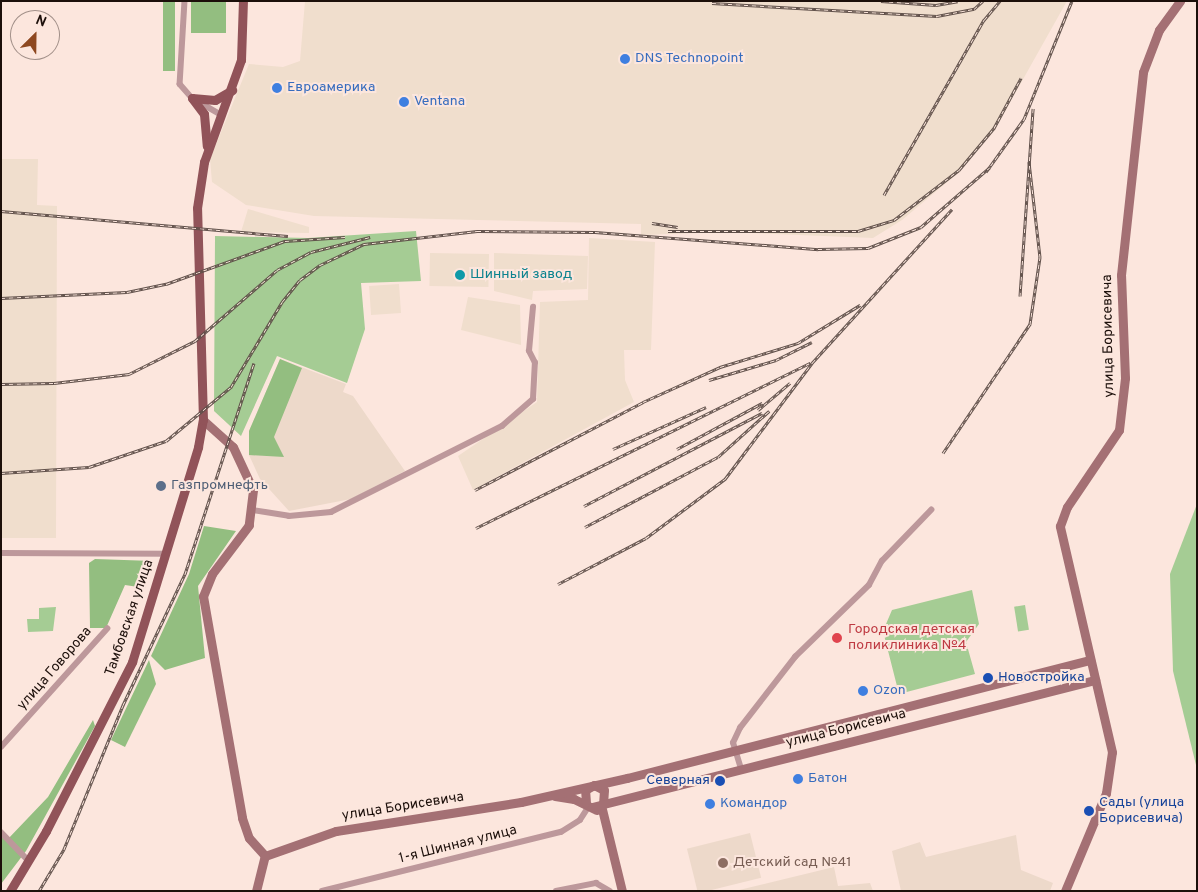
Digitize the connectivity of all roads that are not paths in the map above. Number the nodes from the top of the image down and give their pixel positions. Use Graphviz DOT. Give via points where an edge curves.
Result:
graph roads {
  1 [pos="186,1"];
  2 [pos="243,1"];
  3 [pos="1180,1"];
  4 [pos="232,90"];
  5 [pos="192,98"];
  6 [pos="222,115"];
  7 [pos="204,162"];
  8 [pos="533,307"];
  9 [pos="203,420"];
  10 [pos="253,510"];
  11 [pos="931,510"];
  12 [pos="1,553"];
  13 [pos="166,554"];
  14 [pos="107,629"];
  15 [pos="1090,660"];
  16 [pos="1095,680"];
  17 [pos="1,746"];
  18 [pos="735,750"];
  19 [pos="741,769"];
  20 [pos="594,785"];
  21 [pos="548,796"];
  22 [pos="596,806"];
  23 [pos="1,832"];
  24 [pos="265,856"];
  25 [pos="30,861"];
  26 [pos="10,891"];
  27 [pos="256,891"];
  28 [pos="322,891"];
  29 [pos="556,891"];
  30 [pos="610,891"];
  31 [pos="622,891"];
  32 [pos="1065,891"];
  1 -- 5 [label="street" via="180,84"];
  2 -- 4 [label="main road, Тамбовская улица" via="240,60"];
  3 -- 15 [label="street, улица Борисевича" via="1159,30 1142,72 1121,275 1125,378 1119,430 1110,450 1067,507 1060,526"];
  4 -- 5 [label="main road" via="214,100"];
  4 -- 6 [label="main road, Тамбовская улица"];
  5 -- 6 [label="street"];
  5 -- 7 [label="main road" via="204,114 207,130"];
  6 -- 7 [label="main road, Тамбовская улица"];
  7 -- 9 [label="main road, Тамбовская улица" via="196,230"];
  8 -- 10 [label="street" via="529,351 535,363 534,399 502,426 331,512 289,516"];
  9 -- 10 [label="street" via="226,439 243,464 253,490"];
  9 -- 13 [label="main road, Тамбовская улица"];
  10 -- 24 [label="street" via="244,534 212,574 203,596 242,818 249,838"];
  11 -- 18 [label="street" via="882,561 869,585 768,691 737,733"];
  12 -- 13 [label="street"];
  13 -- 25 [label="main road, Тамбовская улица" via="121,688"];
  14 -- 17 [label="street, улица Говорова"];
  15 -- 16 [label="street, улица Борисевича"];
  15 -- 18 [label="street, улица Борисевича"];
  16 -- 19 [label="street, улица Борисевича"];
  16 -- 32 [label="street, улица Борисевича" via="1110,738 1112,766 1104,800"];
  18 -- 19 [label="street"];
  18 -- 20 [label="street, улица Борисевича"];
  19 -- 22 [label="street, улица Борисевича"];
  20 -- 21 [label="street, улица Борисевича"];
  20 -- 22 [label="street" via="605,793"];
  20 -- 22 [label="street" via="585,790"];
  21 -- 22 [label="street, улица Борисевича"];
  21 -- 24 [label="street, улица Борисевича" via="336,831"];
  22 -- 28 [label="street, 1-я Шинная улица" via="561,832"];
  22 -- 31 [label="street"];
  23 -- 25 [label="street"];
  24 -- 27 [label="street"];
  25 -- 26 [label="main road, Тамбовская улица"];
  29 -- 30 [label="street" via="596,883"];
}
